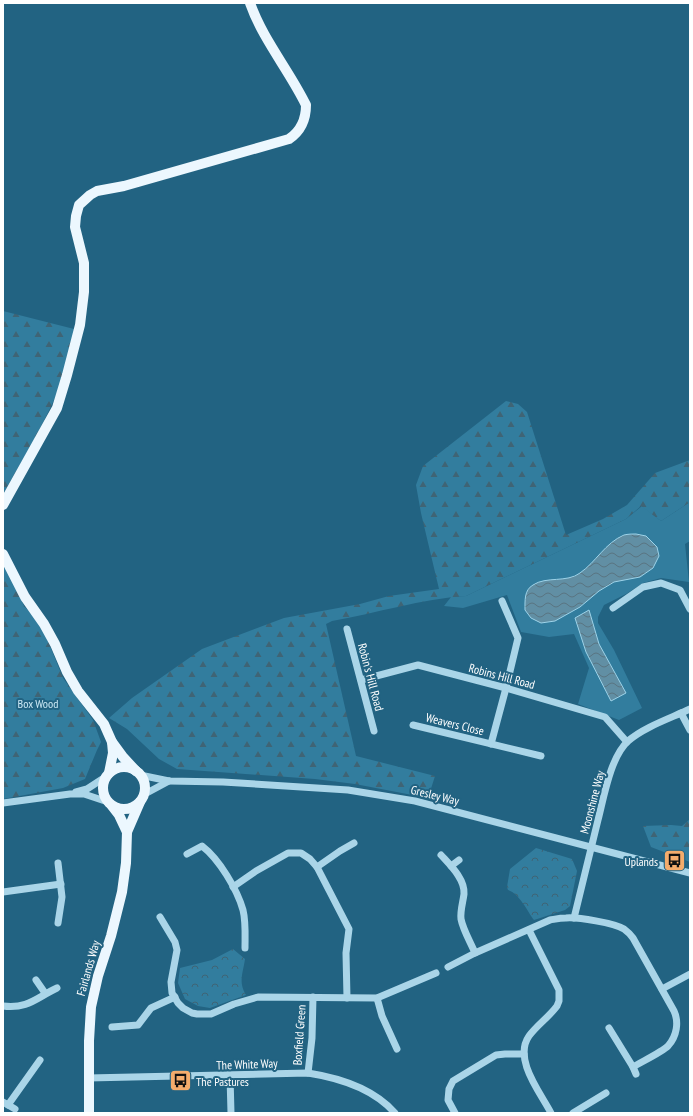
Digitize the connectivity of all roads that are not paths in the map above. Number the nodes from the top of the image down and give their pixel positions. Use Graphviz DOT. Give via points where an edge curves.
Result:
graph roads {
  1 [pos="250,3"];
  2 [pos="3,505"];
  3 [pos="3,554"];
  4 [pos="502,601"];
  5 [pos="613,608"];
  6 [pos="690,609"];
  7 [pos="347,629"];
  8 [pos="361,680"];
  9 [pos="506,688"];
  10 [pos="690,709"];
  11 [pos="681,713"];
  12 [pos="413,725"];
  13 [pos="690,730"];
  14 [pos="374,731"];
  15 [pos="112,742"];
  16 [pos="627,742"];
  17 [pos="491,744"];
  18 [pos="541,756"];
  19 [pos="138,773"];
  20 [pos="108,774"];
  21 [pos="169,781"];
  22 [pos="70,794"];
  23 [pos="142,799"];
  24 [pos="3,803"];
  25 [pos="110,804"];
  26 [pos="127,832"];
  27 [pos="354,843"];
  28 [pos="591,847"];
  29 [pos="187,854"];
  30 [pos="441,855"];
  31 [pos="459,860"];
  32 [pos="58,863"];
  33 [pos="451,866"];
  34 [pos="317,867"];
  35 [pos="690,873"];
  36 [pos="61,884"];
  37 [pos="233,887"];
  38 [pos="3,892"];
  39 [pos="160,917"];
  40 [pos="574,918"];
  41 [pos="58,924"];
  42 [pos="529,930"];
  43 [pos="245,948"];
  44 [pos="475,953"];
  45 [pos="448,967"];
  46 [pos="436,974"];
  47 [pos="690,974"];
  48 [pos="36,980"];
  49 [pos="57,988"];
  50 [pos="662,989"];
  51 [pos="46,993"];
  52 [pos="313,997"];
  53 [pos="175,998"];
  54 [pos="346,998"];
  55 [pos="377,998"];
  56 [pos="3,1006"];
  57 [pos="112,1027"];
  58 [pos="609,1028"];
  59 [pos="397,1049"];
  60 [pos="524,1054"];
  61 [pos="40,1060"];
  62 [pos="308,1073"];
  63 [pos="230,1076"];
  64 [pos="88,1078"];
  65 [pos="606,1093"];
  66 [pos="6,1103"];
  67 [pos="15,1109"];
  68 [pos="89,1113"];
  69 [pos="231,1113"];
  70 [pos="395,1113"];
  71 [pos="455,1113"];
  72 [pos="551,1113"];
  73 [pos="573,1113"];
  1 -- 2 [label="main road" via="272,49 306,105 304,122 289,139 124,186 97,191 79,205 75,227 84,264 84,292 80,325 68,376 57,408"];
  3 -- 15 [label="main road" via="25,597 55,644 78,691 104,724"];
  4 -- 9 [label="street" via="518,638"];
  5 -- 6 [label="street" via="643,587 660,583 680,590"];
  7 -- 8 [label="street, Robin's Hill Road"];
  8 -- 9 [label="street, Robins Hill Road" via="418,665"];
  8 -- 14 [label="street, Robin's Hill Road"];
  9 -- 16 [label="street, Robins Hill Road" via="605,718"];
  9 -- 17 [label="street, Weavers Close"];
  10 -- 11 [label="street, Moonshine Way"];
  11 -- 13 [label="street"];
  11 -- 16 [label="street, Moonshine Way"];
  12 -- 17 [label="street, Weavers Close"];
  15 -- 19 [label="main road"];
  15 -- 20 [label="main road" via="113,753"];
  16 -- 28 [label="street, Moonshine Way" via="610,772"];
  17 -- 18 [label="street, Weavers Close"];
  19 -- 20 [label="main road" via="129,768 120,768"];
  19 -- 21 [label="street, Gresley Way"];
  19 -- 23 [label="main road" via="144,785"];
  20 -- 22 [label="street" via="87,789"];
  20 -- 25 [label="main road" via="103,792"];
  21 -- 23 [label="street, Gresley Way"];
  21 -- 28 [label="street, Gresley Way" via="348,790 415,801"];
  22 -- 24 [label="street"];
  22 -- 25 [label="street" via="84,794"];
  23 -- 25 [label="main road" via="129,809"];
  23 -- 26 [label="main road, Fairlands Way"];
  25 -- 26 [label="main road, Fairlands Way"];
  26 -- 64 [label="main road, Fairlands Way" via="122,892 91,1007"];
  27 -- 34 [label="street"];
  28 -- 35 [label="street, Gresley Way"];
  28 -- 40 [label="street"];
  29 -- 37 [label="street" via="202,846 220,866"];
  30 -- 33 [label="street"];
  31 -- 33 [label="street"];
  32 -- 36 [label="street"];
  33 -- 44 [label="street" via="463,886 462,921"];
  34 -- 37 [label="street" via="301,853 288,853"];
  34 -- 54 [label="street" via="349,929"];
  36 -- 38 [label="street"];
  36 -- 41 [label="street"];
  37 -- 43 [label="street" via="243,911"];
  39 -- 53 [label="street" via="178,950 170,982"];
  40 -- 42 [label="street" via="550,920"];
  40 -- 50 [label="street" via="626,930"];
  42 -- 44 [label="street"];
  42 -- 60 [label="street" via="558,986 559,1001 554,1011 528,1037"];
  44 -- 45 [label="street"];
  46 -- 55 [label="street, Boxfield Green"];
  47 -- 50 [label="street"];
  48 -- 51 [label="street"];
  49 -- 51 [label="street"];
  50 -- 58 [label="street" via="678,1021 677,1031 668,1046 634,1070"];
  51 -- 56 [label="street" via="22,1006"];
  52 -- 53 [label="street, Boxfield Green" via="258,997 202,1015 188,1011"];
  52 -- 54 [label="street, Boxfield Green"];
  52 -- 62 [label="street, Boxfield Green"];
  53 -- 57 [label="street" via="151,1008 138,1025"];
  54 -- 55 [label="street, Boxfield Green"];
  55 -- 59 [label="street"];
  60 -- 71 [label="street" via="496,1055 453,1081 448,1100"];
  60 -- 72 [label="street" via="525,1066"];
  61 -- 66 [label="street"];
  62 -- 63 [label="street, The White Way"];
  62 -- 70 [label="street, The White Way" via="360,1088 387,1104"];
  63 -- 64 [label="street, The White Way"];
  63 -- 69 [label="street"];
  64 -- 68 [label="main road, Fairlands Way"];
  65 -- 73 [label="street"];
  66 -- 67 [label="street"];
}
